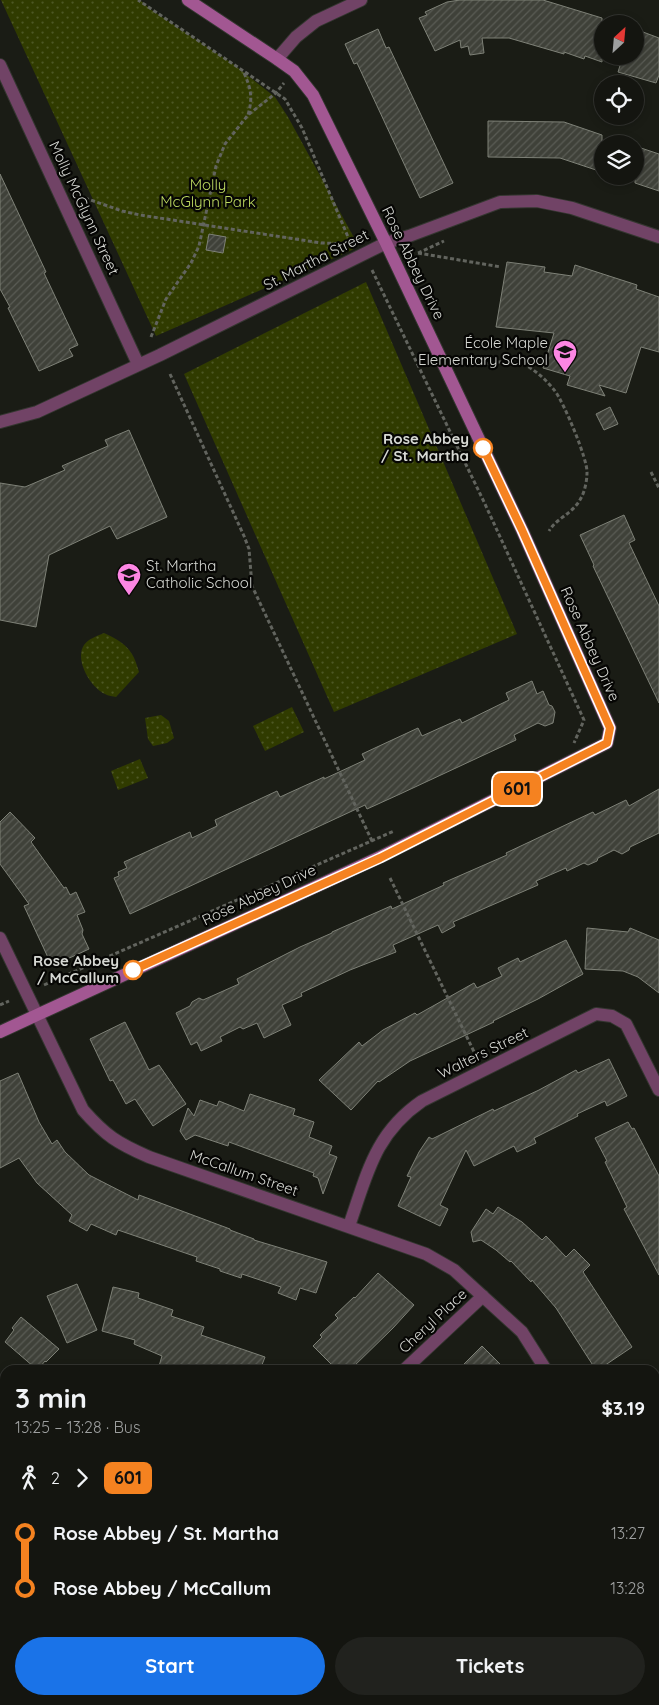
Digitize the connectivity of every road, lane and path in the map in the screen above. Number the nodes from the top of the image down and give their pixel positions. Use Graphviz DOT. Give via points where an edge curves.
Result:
graph roads {
  1 [pos="138,0"];
  2 [pos="188,0"];
  3 [pos="361,0"];
  4 [pos="277,58"];
  5 [pos="0,64"];
  6 [pos="294,71"];
  7 [pos="244,72"];
  8 [pos="276,92"];
  9 [pos="248,115"];
  10 [pos="85,198"];
  11 [pos="204,224"];
  12 [pos="659,238"];
  13 [pos="445,241"];
  14 [pos="386,243"];
  15 [pos="501,267"];
  16 [pos="372,270"];
  17 [pos="151,337"];
  18 [pos="138,364"];
  19 [pos="471,364"];
  20 [pos="170,374"];
  21 [pos="0,422"];
  22 [pos="651,472"];
  23 [pos="659,488"];
  24 [pos="548,532"];
  25 [pos="573,745"];
  26 [pos="398,828"];
  27 [pos="372,841"];
  28 [pos="390,878"];
  29 [pos="0,938"];
  30 [pos="44,985"];
  31 [pos="9,1001"];
  32 [pos="0,1005"];
  33 [pos="37,1014"];
  34 [pos="0,1032"];
  35 [pos="483,1070"];
  36 [pos="659,1090"];
  37 [pos="349,1226"];
  38 [pos="484,1296"];
  39 [pos="409,1365"];
  40 [pos="543,1365"];
  1 -- 7 [label="path"];
  2 -- 4 [label="street, Rose Abbey Drive"];
  3 -- 4 [label="street" via="316,21"];
  4 -- 6 [label="street, Rose Abbey Drive"];
  5 -- 18 [label="street, Molly McGlynn Street"];
  6 -- 8 [label="path"];
  6 -- 14 [label="street, Rose Abbey Drive" via="313,95"];
  7 -- 8 [label="path"];
  7 -- 9 [label="path" via="251,89"];
  8 -- 9 [label="path"];
  8 -- 11 [label="path" via="285,99 302,128 351,244 320,243"];
  9 -- 11 [label="path" via="225,144 216,166"];
  10 -- 11 [label="path" via="140,215"];
  11 -- 17 [label="path" via="199,246 166,299"];
  12 -- 14 [label="street, St. Martha Street" via="572,208 538,201 500,202"];
  13 -- 15 [label="path" via="418,253"];
  14 -- 18 [label="street, St. Martha Street"];
  14 -- 33 [label="street, Rose Abbey Drive" via="518,521 610,728 607,743 380,858"];
  16 -- 25 [label="path" via="584,720"];
  18 -- 21 [label="street, St. Martha Street" via="38,412"];
  19 -- 24 [label="path" via="484,366 505,360 524,364 543,376 557,394 585,455 587,473 582,496 572,511 552,525"];
  20 -- 27 [label="path" via="244,536 249,549 252,586"];
  22 -- 23 [label="path"];
  26 -- 27 [label="path, Rose Abbey Drive"];
  27 -- 30 [label="path, Rose Abbey Drive"];
  28 -- 35 [label="path"];
  29 -- 33 [label="street, McCallum Street"];
  31 -- 32 [label="path"];
  33 -- 34 [label="street, Rose Abbey Drive"];
  33 -- 37 [label="street, McCallum Street" via="84,1110 100,1130 122,1145"];
  35 -- 36 [label="street, Walters Street" via="596,1014 612,1016 626,1024"];
  35 -- 37 [label="street, Walters Street" via="422,1101 394,1125 374,1155"];
  37 -- 38 [label="street, McCallum Street" via="426,1254 454,1270"];
  38 -- 39 [label="street, Cheryl Place"];
  38 -- 40 [label="street, McCallum Street" via="522,1332"];
}
